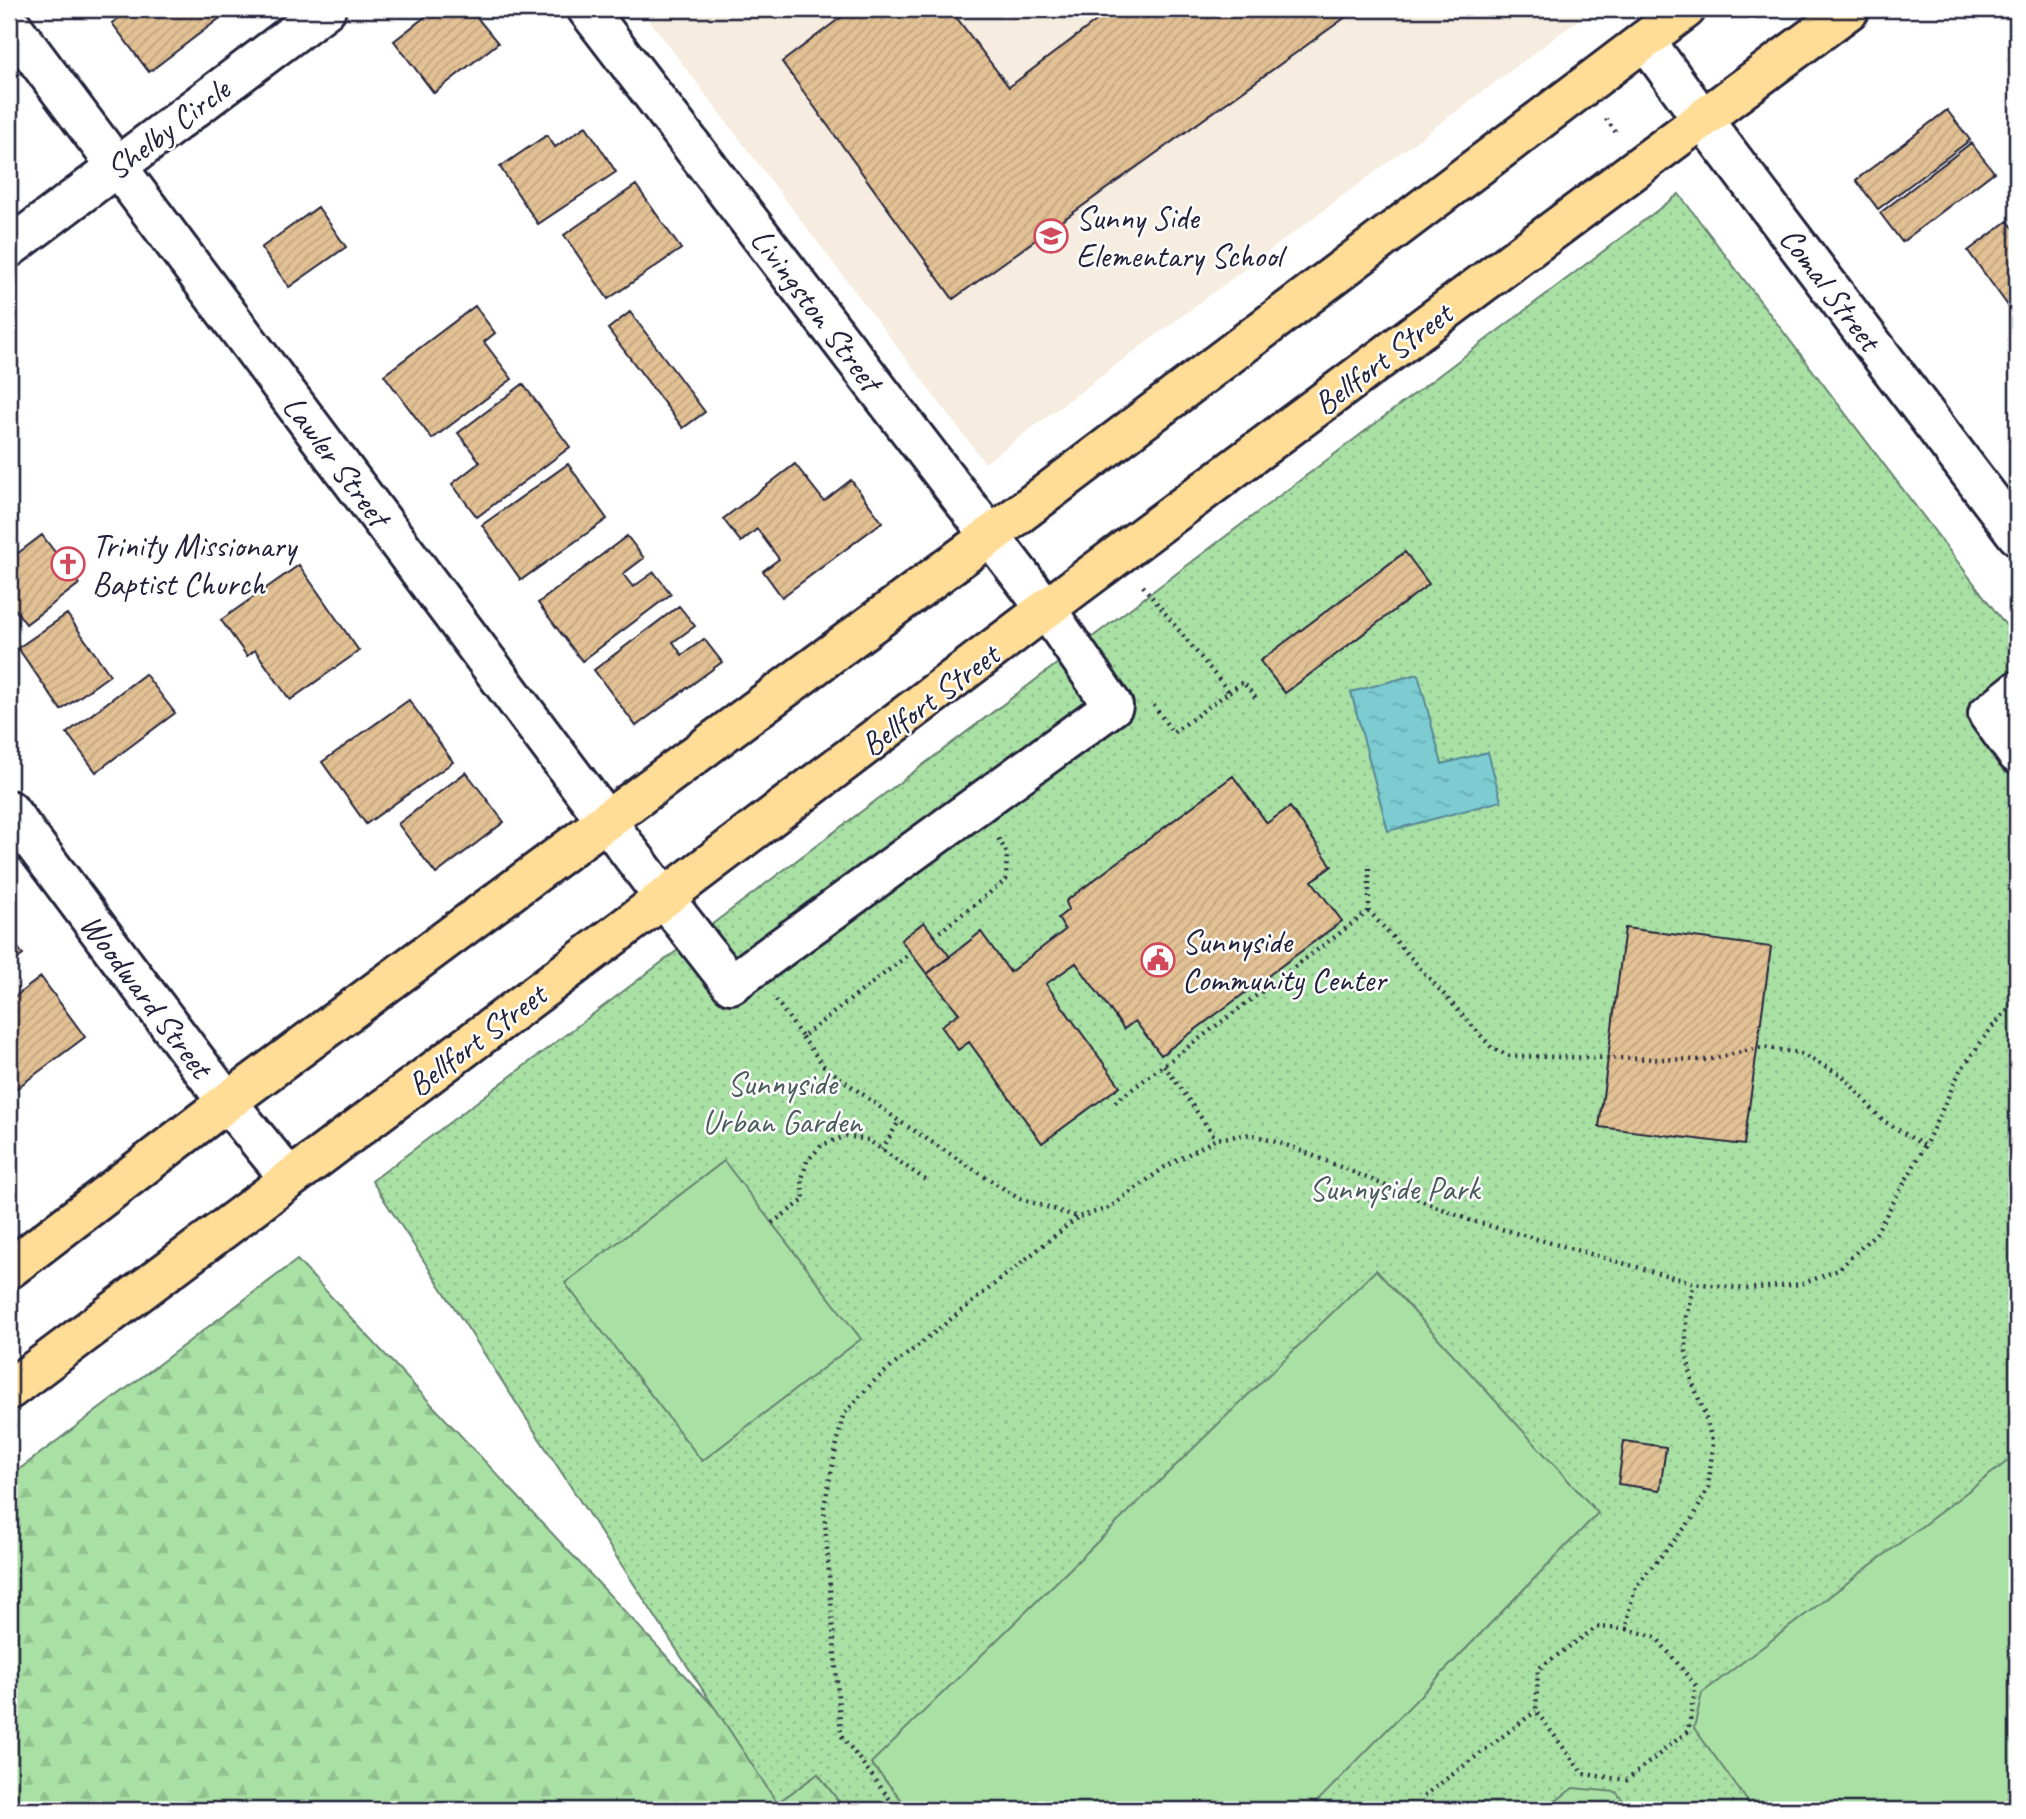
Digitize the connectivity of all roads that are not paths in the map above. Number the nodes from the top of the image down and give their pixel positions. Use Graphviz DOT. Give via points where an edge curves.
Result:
graph roads {
  1 [pos="326,9"];
  2 [pos="587,9"];
  3 [pos="1686,9"];
  4 [pos="1850,9"];
  5 [pos="9,22"];
  6 [pos="1645,40"];
  7 [pos="1703,120"];
  8 [pos="118,166"];
  9 [pos="9,248"];
  10 [pos="2017,535"];
  11 [pos="990,536"];
  12 [pos="1047,610"];
  13 [pos="2017,691"];
  14 [pos="2017,754"];
  15 [pos="9,810"];
  16 [pos="606,820"];
  17 [pos="664,898"];
  18 [pos="753,968"];
  19 [pos="227,1102"];
  20 [pos="289,1178"];
  21 [pos="9,1269"];
  22 [pos="9,1390"];
  1 -- 8 [label="street, Shelby Circle"];
  2 -- 11 [label="street, Livingston Street"];
  3 -- 6 [label="main road"];
  4 -- 7 [label="main road, Bellfort Street"];
  5 -- 8 [label="street, Lawler Street"];
  6 -- 7 [label="street, Comal Street"];
  6 -- 11 [label="main road"];
  7 -- 10 [label="street, Comal Street"];
  7 -- 12 [label="main road, Bellfort Street"];
  8 -- 9 [label="street, Shelby Circle"];
  8 -- 16 [label="street, Lawler Street"];
  11 -- 12 [label="street, Livingston Street"];
  11 -- 16 [label="main road"];
  12 -- 17 [label="main road, Bellfort Street"];
  12 -- 18 [label="street, Livingston Street" via="1113,706"];
  13 -- 14 [label="street" via="1988,714"];
  15 -- 19 [label="street, Woodward Street"];
  16 -- 17 [label="street, Lawler Street"];
  16 -- 19 [label="main road"];
  17 -- 18 [label="street, Lawler Street" via="731,985"];
  17 -- 20 [label="main road, Bellfort Street"];
  19 -- 20 [label="street, Woodward Street"];
  19 -- 21 [label="main road"];
  20 -- 22 [label="main road, Bellfort Street"];
}
